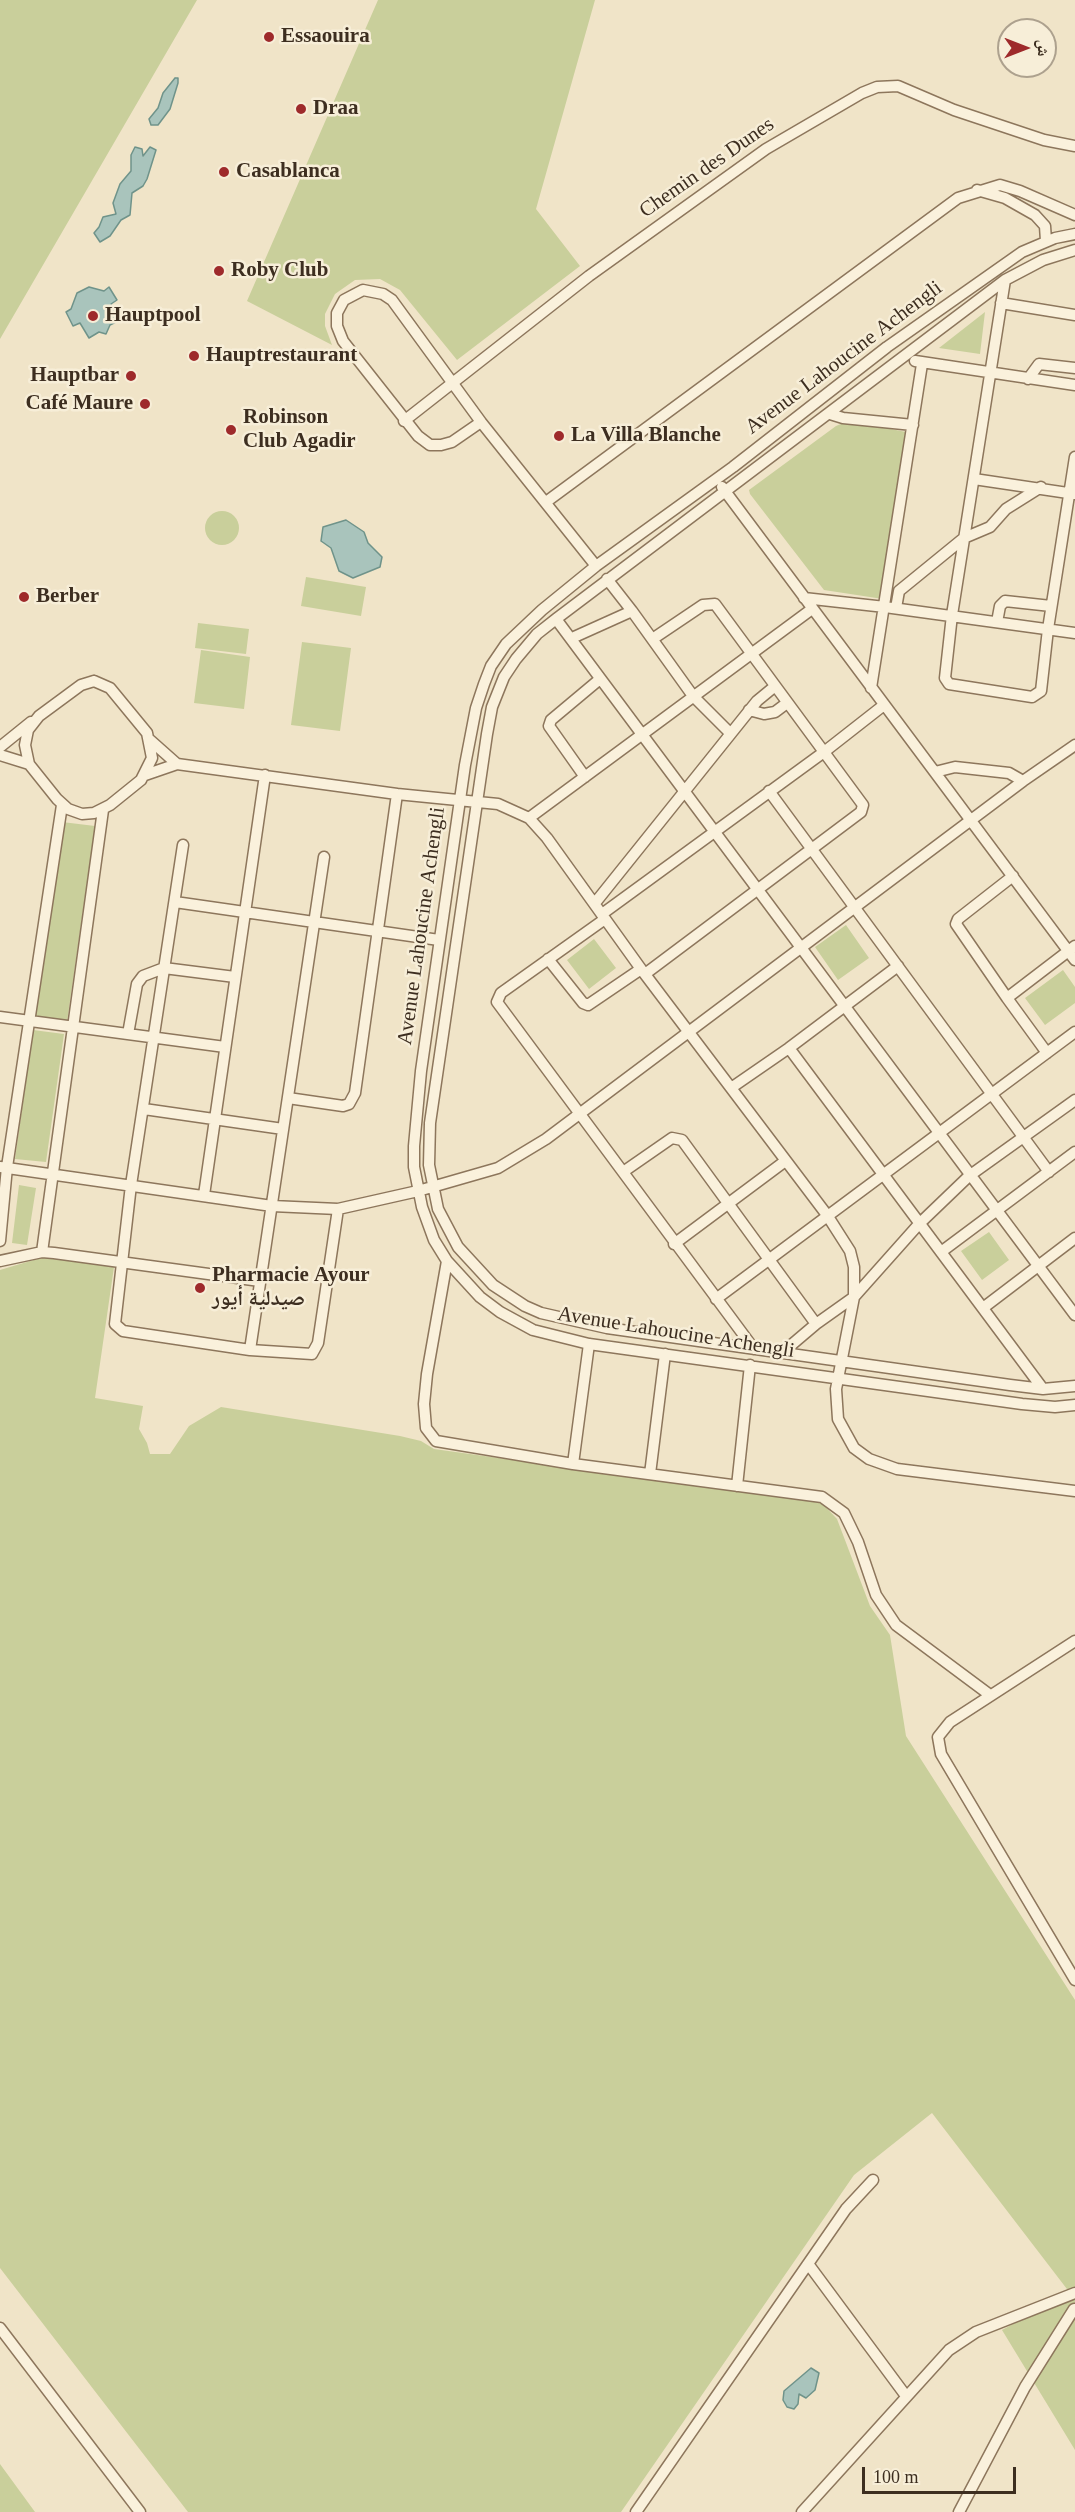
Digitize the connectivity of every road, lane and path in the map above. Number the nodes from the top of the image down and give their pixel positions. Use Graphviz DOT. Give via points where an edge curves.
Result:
graph roads {
  1 [pos="1075,146"];
  2 [pos="976,190"];
  3 [pos="1075,215"];
  4 [pos="1075,234"];
  5 [pos="1046,241"];
  6 [pos="1075,250"];
  7 [pos="1005,280"];
  8 [pos="1001,303"];
  9 [pos="1075,315"];
  10 [pos="905,357"];
  11 [pos="922,364"];
  12 [pos="1075,368"];
  13 [pos="989,374"];
  14 [pos="1028,379"];
  15 [pos="451,382"];
  16 [pos="1075,385"];
  17 [pos="830,414"];
  18 [pos="404,421"];
  19 [pos="481,422"];
  20 [pos="913,426"];
  21 [pos="1075,457"];
  22 [pos="716,479"];
  23 [pos="974,479"];
  24 [pos="1041,488"];
  25 [pos="726,492"];
  26 [pos="1072,493"];
  27 [pos="546,502"];
  28 [pos="964,538"];
  29 [pos="596,566"];
  30 [pos="607,579"];
  31 [pos="804,598"];
  32 [pos="1051,606"];
  33 [pos="890,607"];
  34 [pos="812,609"];
  35 [pos="632,611"];
  36 [pos="952,615"];
  37 [pos="556,619"];
  38 [pos="997,622"];
  39 [pos="1048,629"];
  40 [pos="1075,633"];
  41 [pos="572,638"];
  42 [pos="654,638"];
  43 [pos="751,653"];
  44 [pos="600,679"];
  45 [pos="774,687"];
  46 [pos="872,688"];
  47 [pos="693,696"];
  48 [pos="787,703"];
  49 [pos="884,705"];
  50 [pos="749,710"];
  51 [pos="39,716"];
  52 [pos="730,733"];
  53 [pos="641,735"];
  54 [pos="149,739"];
  55 [pos="1075,745"];
  56 [pos="0,747"];
  57 [pos="824,752"];
  58 [pos="0,755"];
  59 [pos="29,764"];
  60 [pos="177,764"];
  61 [pos="935,772"];
  62 [pos="265,775"];
  63 [pos="145,776"];
  64 [pos="585,777"];
  65 [pos="1023,781"];
  66 [pos="683,791"];
  67 [pos="769,791"];
  68 [pos="397,794"];
  69 [pos="460,801"];
  70 [pos="476,803"];
  71 [pos="62,805"];
  72 [pos="103,810"];
  73 [pos="529,818"];
  74 [pos="971,820"];
  75 [pos="712,831"];
  76 [pos="183,845"];
  77 [pos="812,849"];
  78 [pos="324,857"];
  79 [pos="1012,876"];
  80 [pos="757,891"];
  81 [pos="175,902"];
  82 [pos="595,903"];
  83 [pos="854,906"];
  84 [pos="244,913"];
  85 [pos="603,917"];
  86 [pos="313,921"];
  87 [pos="377,932"];
  88 [pos="439,940"];
  89 [pos="800,946"];
  90 [pos="1073,952"];
  91 [pos="548,959"];
  92 [pos="898,966"];
  93 [pos="164,968"];
  94 [pos="643,971"];
  95 [pos="235,977"];
  96 [pos="1007,998"];
  97 [pos="843,1007"];
  98 [pos="0,1017"];
  99 [pos="29,1021"];
  100 [pos="73,1027"];
  101 [pos="689,1031"];
  102 [pos="1075,1032"];
  103 [pos="128,1034"];
  104 [pos="153,1037"];
  105 [pos="225,1047"];
  106 [pos="789,1048"];
  107 [pos="1047,1053"];
  108 [pos="731,1088"];
  109 [pos="993,1094"];
  110 [pos="288,1098"];
  111 [pos="1075,1100"];
  112 [pos="144,1109"];
  113 [pos="579,1114"];
  114 [pos="215,1118"];
  115 [pos="283,1129"];
  116 [pos="937,1133"];
  117 [pos="1023,1137"];
  118 [pos="1075,1152"];
  119 [pos="784,1162"];
  120 [pos="3,1167"];
  121 [pos="623,1172"];
  122 [pos="1049,1172"];
  123 [pos="54,1173"];
  124 [pos="882,1175"];
  125 [pos="969,1176"];
  126 [pos="131,1185"];
  127 [pos="433,1187"];
  128 [pos="418,1191"];
  129 [pos="204,1195"];
  130 [pos="728,1202"];
  131 [pos="272,1206"];
  132 [pos="338,1209"];
  133 [pos="997,1210"];
  134 [pos="827,1215"];
  135 [pos="919,1224"];
  136 [pos="1075,1238"];
  137 [pos="0,1241"];
  138 [pos="674,1244"];
  139 [pos="42,1252"];
  140 [pos="941,1252"];
  141 [pos="769,1260"];
  142 [pos="0,1261"];
  143 [pos="122,1261"];
  144 [pos="447,1261"];
  145 [pos="1039,1265"];
  146 [pos="260,1281"];
  147 [pos="854,1297"];
  148 [pos="716,1299"];
  149 [pos="983,1308"];
  150 [pos="1075,1315"];
  151 [pos="816,1324"];
  152 [pos="589,1344"];
  153 [pos="754,1349"];
  154 [pos="250,1350"];
  155 [pos="783,1352"];
  156 [pos="664,1354"];
  157 [pos="843,1360"];
  158 [pos="750,1365"];
  159 [pos="839,1377"];
  160 [pos="1075,1386"];
  161 [pos="1043,1389"];
  162 [pos="1075,1405"];
  163 [pos="573,1464"];
  164 [pos="650,1474"];
  165 [pos="737,1486"];
  166 [pos="1075,1491"];
  167 [pos="1075,1641"];
  168 [pos="990,1695"];
  169 [pos="1075,1980"];
  170 [pos="873,2180"];
  171 [pos="809,2265"];
  172 [pos="1071,2295"];
  173 [pos="1075,2310"];
  174 [pos="0,2328"];
  175 [pos="906,2396"];
  176 [pos="140,2512"];
  177 [pos="636,2512"];
  178 [pos="801,2512"];
  179 [pos="959,2512"];
  1 -- 15 [label="street, Chemin des Dunes" via="1044,140 954,110 898,86 877,87 765,149"];
  2 -- 3 [label="street" via="1008,186"];
  2 -- 5 [label="street" via="1005,198 1035,214 1045,226"];
  2 -- 27 [label="street" via="958,198"];
  4 -- 5 [label="street, Avenue Lahoucine Achengli"];
  5 -- 22 [label="street, Avenue Lahoucine Achengli" via="1022,252 914,327"];
  6 -- 7 [label="street, Avenue Lahoucine Achengli" via="1043,260"];
  7 -- 8 [label="street"];
  7 -- 10 [label="street, Avenue Lahoucine Achengli"];
  8 -- 9 [label="street"];
  8 -- 13 [label="street"];
  10 -- 11 [label="street"];
  10 -- 17 [label="street, Avenue Lahoucine Achengli"];
  11 -- 13 [label="street"];
  11 -- 20 [label="street"];
  12 -- 14 [label="street" via="1039,364"];
  13 -- 14 [label="street"];
  13 -- 23 [label="street"];
  14 -- 16 [label="street"];
  15 -- 18 [label="street, Chemin des Dunes"];
  15 -- 18 [label="street" via="392,300 363,290 344,300 337,313 343,341"];
  15 -- 19 [label="street"];
  17 -- 20 [label="street"];
  17 -- 25 [label="street, Avenue Lahoucine Achengli"];
  18 -- 19 [label="street" via="430,445 452,442"];
  19 -- 27 [label="street"];
  20 -- 33 [label="street"];
  21 -- 26 [label="street"];
  22 -- 25 [label="street"];
  22 -- 29 [label="street, Avenue Lahoucine Achengli"];
  23 -- 24 [label="street"];
  23 -- 28 [label="street"];
  24 -- 26 [label="street"];
  24 -- 28 [label="street" via="1006,509 990,527"];
  25 -- 30 [label="street, Avenue Lahoucine Achengli"];
  25 -- 31 [label="street"];
  26 -- 32 [label="street"];
  27 -- 29 [label="street"];
  28 -- 33 [label="street" via="899,591"];
  28 -- 36 [label="street"];
  29 -- 69 [label="street, Avenue Lahoucine Achengli" via="506,644 491,666 476,708"];
  30 -- 35 [label="street"];
  30 -- 37 [label="street, Avenue Lahoucine Achengli"];
  31 -- 33 [label="street"];
  31 -- 34 [label="street"];
  32 -- 38 [label="street" via="1005,601"];
  32 -- 39 [label="street"];
  33 -- 36 [label="street"];
  33 -- 46 [label="street"];
  34 -- 43 [label="street"];
  34 -- 46 [label="street"];
  35 -- 41 [label="street"];
  35 -- 42 [label="street"];
  36 -- 38 [label="street"];
  36 -- 39 [label="street" via="946,682 1032,697 1041,691"];
  37 -- 41 [label="street"];
  37 -- 70 [label="street, Avenue Lahoucine Achengli" via="537,634 504,677 492,707"];
  38 -- 39 [label="street"];
  39 -- 40 [label="street"];
  41 -- 44 [label="street"];
  42 -- 43 [label="street" via="709,603 721,610"];
  42 -- 47 [label="street"];
  43 -- 45 [label="street"];
  43 -- 47 [label="street"];
  44 -- 53 [label="street"];
  44 -- 64 [label="street" via="551,720 549,726"];
  45 -- 48 [label="street"];
  45 -- 50 [label="street"];
  46 -- 49 [label="street"];
  47 -- 52 [label="street"];
  47 -- 53 [label="street"];
  48 -- 50 [label="street" via="765,714"];
  48 -- 57 [label="street"];
  49 -- 57 [label="street"];
  49 -- 61 [label="street"];
  50 -- 52 [label="street"];
  51 -- 54 [label="street" via="85,683 99,681 110,688"];
  51 -- 56 [label="street"];
  51 -- 59 [label="street" via="26,737"];
  52 -- 66 [label="street"];
  53 -- 64 [label="street"];
  53 -- 66 [label="street"];
  54 -- 60 [label="street"];
  54 -- 63 [label="street" via="152,758"];
  55 -- 65 [label="street"];
  57 -- 67 [label="street"];
  57 -- 77 [label="street" via="861,801 862,808"];
  58 -- 59 [label="street"];
  59 -- 71 [label="street"];
  60 -- 62 [label="street"];
  60 -- 63 [label="street"];
  61 -- 65 [label="street" via="955,766 1009,773"];
  61 -- 74 [label="street"];
  62 -- 68 [label="street"];
  62 -- 84 [label="street"];
  63 -- 72 [label="street"];
  64 -- 73 [label="street"];
  65 -- 74 [label="street"];
  66 -- 75 [label="street"];
  66 -- 82 [label="street"];
  67 -- 75 [label="street"];
  67 -- 77 [label="street"];
  68 -- 69 [label="street"];
  68 -- 87 [label="street"];
  69 -- 70 [label="street"];
  69 -- 88 [label="street, Avenue Lahoucine Achengli"];
  70 -- 73 [label="street" via="498,804"];
  70 -- 127 [label="street, Avenue Lahoucine Achengli" via="430,1124"];
  71 -- 72 [label="street" via="82,814"];
  71 -- 99 [label="street"];
  72 -- 100 [label="street"];
  73 -- 82 [label="street"];
  74 -- 79 [label="street"];
  74 -- 83 [label="street"];
  75 -- 80 [label="street"];
  75 -- 85 [label="street"];
  76 -- 81 [label="street"];
  77 -- 80 [label="street"];
  77 -- 83 [label="street"];
  78 -- 86 [label="street"];
  79 -- 90 [label="street"];
  79 -- 96 [label="street" via="956,924"];
  80 -- 89 [label="street"];
  80 -- 94 [label="street"];
  81 -- 84 [label="street"];
  81 -- 93 [label="street"];
  82 -- 85 [label="street"];
  83 -- 89 [label="street"];
  83 -- 92 [label="street"];
  84 -- 86 [label="street"];
  84 -- 95 [label="street"];
  85 -- 91 [label="street"];
  85 -- 94 [label="street"];
  86 -- 87 [label="street"];
  86 -- 110 [label="street"];
  87 -- 88 [label="street"];
  87 -- 110 [label="street" via="352,1099 343,1106"];
  88 -- 128 [label="street, Avenue Lahoucine Achengli" via="414,1146"];
  89 -- 97 [label="street"];
  89 -- 101 [label="street"];
  90 -- 96 [label="street"];
  91 -- 94 [label="street" via="588,1005"];
  91 -- 113 [label="street" via="501,993 498,1002"];
  92 -- 97 [label="street"];
  92 -- 109 [label="street"];
  93 -- 95 [label="street"];
  93 -- 103 [label="street" via="143,976 137,984"];
  93 -- 104 [label="street"];
  94 -- 101 [label="street"];
  95 -- 105 [label="street"];
  96 -- 107 [label="street"];
  97 -- 106 [label="street"];
  97 -- 116 [label="street"];
  98 -- 99 [label="street"];
  99 -- 100 [label="street"];
  99 -- 120 [label="street"];
  100 -- 103 [label="street"];
  100 -- 123 [label="street"];
  101 -- 108 [label="street"];
  101 -- 113 [label="street"];
  102 -- 107 [label="street"];
  103 -- 104 [label="street"];
  104 -- 105 [label="street"];
  104 -- 112 [label="street"];
  105 -- 114 [label="street"];
  106 -- 108 [label="street"];
  106 -- 124 [label="street"];
  107 -- 109 [label="street"];
  108 -- 119 [label="street"];
  109 -- 116 [label="street"];
  109 -- 117 [label="street"];
  110 -- 115 [label="street"];
  111 -- 117 [label="street"];
  112 -- 114 [label="street"];
  112 -- 126 [label="street"];
  113 -- 121 [label="street"];
  113 -- 127 [label="street" via="498,1168"];
  114 -- 115 [label="street"];
  114 -- 129 [label="street"];
  115 -- 131 [label="street"];
  116 -- 124 [label="street"];
  116 -- 125 [label="street"];
  117 -- 122 [label="street"];
  117 -- 125 [label="street"];
  118 -- 122 [label="street"];
  119 -- 130 [label="street"];
  119 -- 134 [label="street"];
  120 -- 123 [label="street"];
  120 -- 137 [label="street"];
  121 -- 130 [label="street" via="678,1137"];
  121 -- 138 [label="street"];
  122 -- 133 [label="street"];
  123 -- 126 [label="street"];
  123 -- 139 [label="street"];
  124 -- 134 [label="street"];
  124 -- 135 [label="street"];
  125 -- 133 [label="street"];
  125 -- 135 [label="street"];
  126 -- 129 [label="street"];
  126 -- 143 [label="street"];
  127 -- 128 [label="street"];
  127 -- 153 [label="street, Avenue Lahoucine Achengli" via="438,1209 458,1247 493,1286 525,1306 561,1320"];
  128 -- 132 [label="street"];
  128 -- 144 [label="street, Avenue Lahoucine Achengli" via="434,1240"];
  129 -- 131 [label="street"];
  130 -- 138 [label="street"];
  130 -- 141 [label="street"];
  131 -- 132 [label="street"];
  131 -- 146 [label="street"];
  132 -- 154 [label="street" via="316,1350 307,1356"];
  133 -- 140 [label="street"];
  133 -- 145 [label="street"];
  134 -- 141 [label="street"];
  134 -- 147 [label="street" via="850,1251"];
  135 -- 140 [label="street"];
  135 -- 147 [label="street"];
  136 -- 145 [label="street"];
  138 -- 148 [label="street"];
  139 -- 142 [label="street"];
  139 -- 143 [label="street"];
  140 -- 149 [label="street"];
  141 -- 148 [label="street"];
  141 -- 151 [label="street"];
  143 -- 146 [label="street"];
  143 -- 154 [label="street" via="115,1317 118,1329"];
  144 -- 152 [label="street, Avenue Lahoucine Achengli" via="500,1312 533,1329"];
  144 -- 163 [label="street" via="427,1374 424,1412 429,1434 440,1443"];
  145 -- 149 [label="street"];
  145 -- 150 [label="street"];
  146 -- 154 [label="street"];
  147 -- 151 [label="street"];
  147 -- 157 [label="street"];
  148 -- 153 [label="street"];
  149 -- 161 [label="street"];
  151 -- 155 [label="street"];
  152 -- 156 [label="street, Avenue Lahoucine Achengli"];
  152 -- 163 [label="street"];
  153 -- 155 [label="street, Avenue Lahoucine Achengli"];
  155 -- 157 [label="street, Avenue Lahoucine Achengli"];
  156 -- 158 [label="street, Avenue Lahoucine Achengli"];
  156 -- 164 [label="street"];
  157 -- 159 [label="street"];
  157 -- 161 [label="street, Avenue Lahoucine Achengli"];
  158 -- 159 [label="street, Avenue Lahoucine Achengli"];
  158 -- 165 [label="street"];
  159 -- 162 [label="street, Avenue Lahoucine Achengli" via="1022,1404"];
  159 -- 166 [label="street" via="837,1419 854,1448 868,1459 897,1468"];
  160 -- 161 [label="street, Avenue Lahoucine Achengli"];
  163 -- 164 [label="street"];
  164 -- 165 [label="street"];
  165 -- 168 [label="street" via="822,1497 833,1502 844,1513 858,1542 885,1613"];
  167 -- 168 [label="street"];
  168 -- 169 [label="street" via="945,1726 938,1745"];
  170 -- 171 [label="street" via="846,2209"];
  171 -- 175 [label="street"];
  171 -- 177 [label="street"];
  172 -- 173 [label="street"];
  172 -- 175 [label="street" via="961,2340"];
  173 -- 179 [label="street" via="1025,2387"];
  174 -- 176 [label="street"];
  175 -- 178 [label="street"];
}
